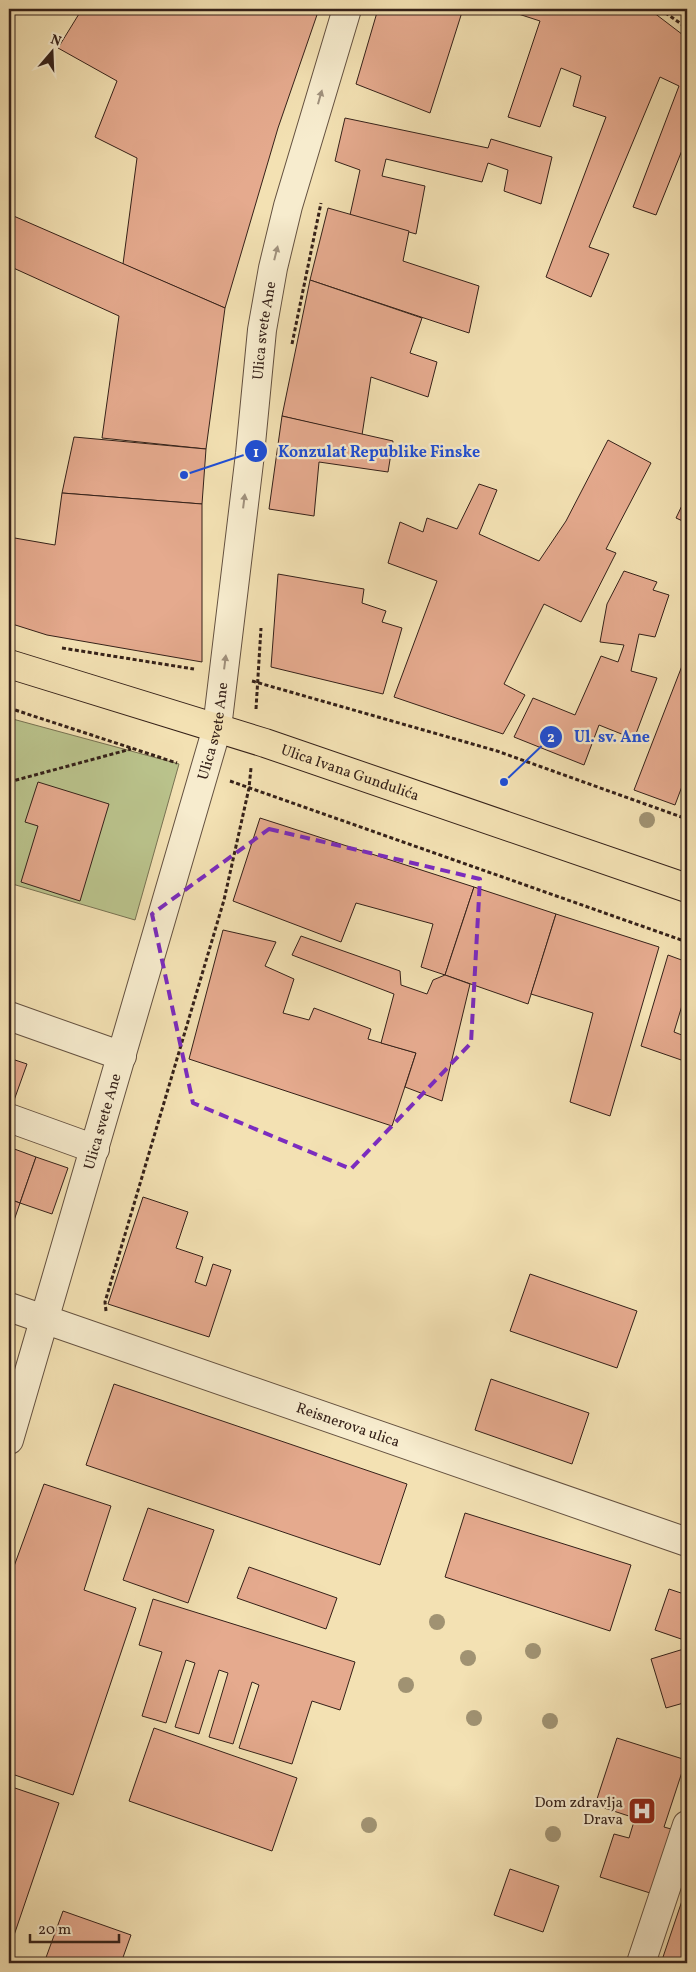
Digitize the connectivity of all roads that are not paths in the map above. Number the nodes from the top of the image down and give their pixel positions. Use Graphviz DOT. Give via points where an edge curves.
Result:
graph roads {
  1 [pos="347,9"];
  2 [pos="9,664"];
  3 [pos="216,728"];
  4 [pos="687,888"];
  5 [pos="9,1016"];
  6 [pos="122,1056"];
  7 [pos="9,1118"];
  8 [pos="95,1149"];
  9 [pos="9,1307"];
  10 [pos="45,1320"];
  11 [pos="9,1440"];
  12 [pos="687,1542"];
  13 [pos="687,1825"];
  14 [pos="641,1963"];
  3 -- 1 [label="street, Ulica svete Ane, one-way" via="262,330 273,268"];
  2 -- 3 [label="main road, Ulica Ivana Gundulića"];
  3 -- 4 [label="main road, Ulica Ivana Gundulića"];
  3 -- 6 [label="street, Ulica svete Ane"];
  5 -- 6 [label="street"];
  6 -- 8 [label="street, Ulica svete Ane"];
  7 -- 8 [label="street"];
  8 -- 10 [label="street, Ulica svete Ane"];
  9 -- 10 [label="street, Reisnerova ulica"];
  10 -- 11 [label="street, Ulica svete Ane"];
  10 -- 12 [label="street, Reisnerova ulica"];
  13 -- 14 [label="street"];
}
